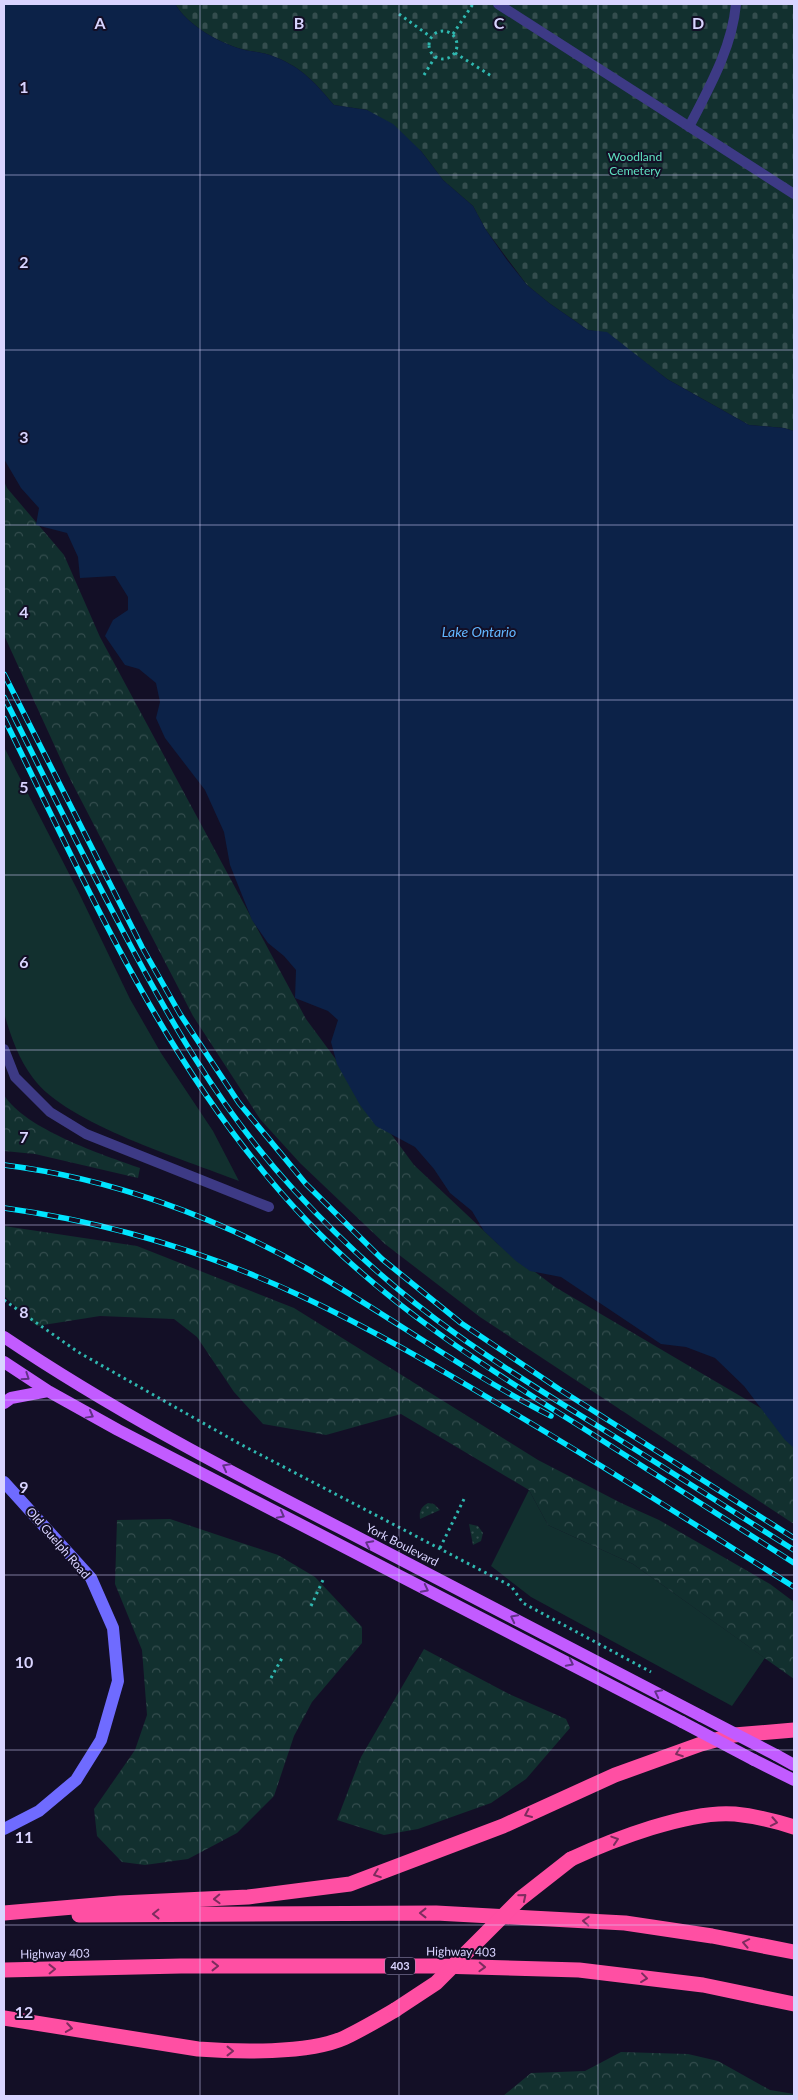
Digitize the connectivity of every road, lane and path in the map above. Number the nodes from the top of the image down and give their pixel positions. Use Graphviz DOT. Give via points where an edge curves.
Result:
graph roads {
  1 [pos="473,4"];
  2 [pos="498,4"];
  3 [pos="736,4"];
  4 [pos="399,14"];
  5 [pos="453,34"];
  6 [pos="431,37"];
  7 [pos="455,53"];
  8 [pos="435,57"];
  9 [pos="424,75"];
  10 [pos="494,77"];
  11 [pos="689,128"];
  12 [pos="794,194"];
  13 [pos="4,1049"];
  14 [pos="268,1207"];
  15 [pos="4,1300"];
  16 [pos="4,1337"];
  17 [pos="4,1362"];
  18 [pos="48,1392"];
  19 [pos="4,1403"];
  20 [pos="4,1482"];
  21 [pos="465,1497"];
  22 [pos="440,1548"];
  23 [pos="323,1580"];
  24 [pos="310,1606"];
  25 [pos="282,1658"];
  26 [pos="659,1676"];
  27 [pos="271,1678"];
  28 [pos="794,1730"];
  29 [pos="794,1765"];
  30 [pos="794,1780"];
  31 [pos="794,1827"];
  32 [pos="4,1829"];
  33 [pos="4,1913"];
  34 [pos="4,1916"];
  35 [pos="794,1952"];
  36 [pos="4,1970"];
  37 [pos="794,2004"];
  38 [pos="4,2018"];
  1 -- 5 [label="path"];
  2 -- 11 [label="lane"];
  3 -- 11 [label="lane" via="720,66"];
  4 -- 6 [label="path"];
  5 -- 6 [label="path" via="445,30"];
  5 -- 7 [label="path" via="458,43"];
  6 -- 8 [label="path" via="429,48"];
  7 -- 8 [label="path" via="446,59"];
  7 -- 10 [label="path"];
  8 -- 9 [label="path"];
  11 -- 12 [label="lane"];
  13 -- 14 [label="lane" via="15,1077 50,1112 86,1134"];
  15 -- 22 [label="path" via="78,1352 214,1429"];
  29 -- 16 [label="main road, York Boulevard, one-way, bridge" via="133,1418"];
  17 -- 18 [label="main road, one-way"];
  18 -- 19 [label="main road" via="11,1398"];
  18 -- 30 [label="main road, one-way, bridge"];
  20 -- 32 [label="street, Old Guelph Road" via="91,1578 113,1628 118,1680 101,1740 76,1780 39,1811"];
  21 -- 22 [label="path"];
  22 -- 26 [label="path" via="510,1586 523,1603"];
  23 -- 24 [label="path"];
  25 -- 27 [label="path"];
  28 -- 33 [label="highway, one-way" via="734,1735 701,1744 615,1775 503,1826 350,1884 248,1897"];
  38 -- 31 [label="highway, one-way, bridge" via="198,2049 229,2051 310,2047 343,2038 436,1983 520,1899 571,1859 604,1844 694,1817 733,1814"];
  35 -- 34 [label="highway, one-way" via="625,1923 436,1913"];
  36 -- 37 [label="highway, Highway 403 / 403, one-way" via="181,1966 438,1966 579,1970 703,1985"];
}
